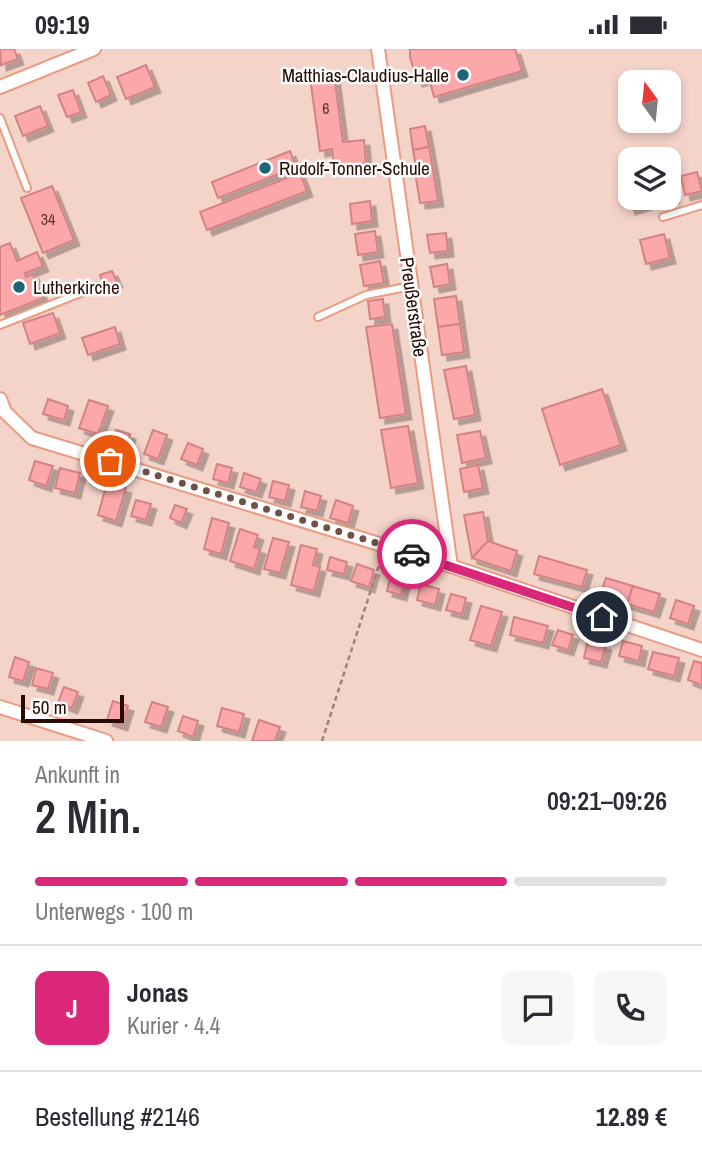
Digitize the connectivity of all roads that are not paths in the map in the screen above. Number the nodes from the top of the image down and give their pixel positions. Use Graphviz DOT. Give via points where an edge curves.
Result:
graph roads {
  1 [pos="94,49"];
  2 [pos="378,49"];
  3 [pos="0,87"];
  4 [pos="0,118"];
  5 [pos="26,188"];
  6 [pos="702,205"];
  7 [pos="663,217"];
  8 [pos="98,286"];
  9 [pos="411,286"];
  10 [pos="318,317"];
  11 [pos="0,325"];
  12 [pos="0,399"];
  13 [pos="451,566"];
  14 [pos="702,650"];
  15 [pos="0,707"];
  16 [pos="106,741"];
  1 -- 3 [label="street"];
  2 -- 9 [label="street, Preußerstraße"];
  4 -- 5 [label="lane"];
  6 -- 7 [label="lane"];
  8 -- 11 [label="lane"];
  9 -- 10 [label="lane" via="366,295"];
  9 -- 13 [label="street, Preußerstraße"];
  12 -- 13 [label="street" via="5,412 32,438"];
  13 -- 14 [label="street"];
  15 -- 16 [label="street"];
}
